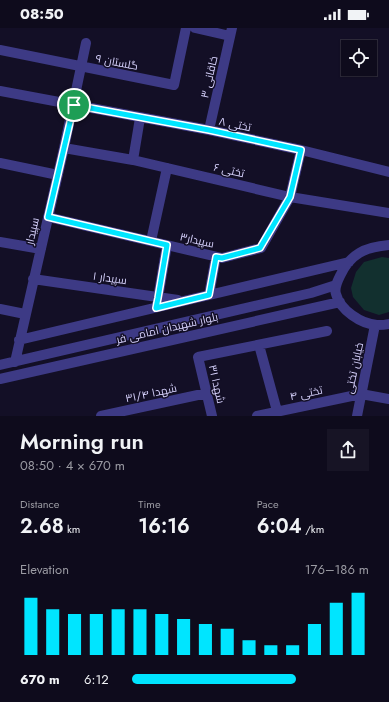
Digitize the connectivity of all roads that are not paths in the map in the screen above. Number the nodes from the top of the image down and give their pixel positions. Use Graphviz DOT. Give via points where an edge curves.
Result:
graph roads {
  1 [pos="186,28"];
  2 [pos="195,28"];
  3 [pos="231,32"];
  4 [pos="86,43"];
  5 [pos="0,50"];
  6 [pos="81,67"];
  7 [pos="0,91"];
  8 [pos="74,105"];
  9 [pos="140,118"];
  10 [pos="209,130"];
  11 [pos="64,148"];
  12 [pos="301,150"];
  13 [pos="133,160"];
  14 [pos="0,163"];
  15 [pos="167,168"];
  16 [pos="389,172"];
  17 [pos="58,175"];
  18 [pos="290,197"];
  19 [pos="389,213"];
  20 [pos="48,217"];
  21 [pos="152,241"];
  22 [pos="0,242"];
  23 [pos="167,245"];
  24 [pos="389,245"];
  25 [pos="41,249"];
  26 [pos="216,257"];
  27 [pos="349,262"];
  28 [pos="33,280"];
  29 [pos="336,285"];
  30 [pos="209,295"];
  31 [pos="158,298"];
  32 [pos="183,301"];
  33 [pos="340,302"];
  34 [pos="156,308"];
  35 [pos="0,309"];
  36 [pos="25,314"];
  37 [pos="389,324"];
  38 [pos="375,325"];
  39 [pos="328,331"];
  40 [pos="19,340"];
  41 [pos="259,345"];
  42 [pos="15,362"];
  43 [pos="0,365"];
  44 [pos="0,379"];
  45 [pos="207,393"];
  46 [pos="361,394"];
  47 [pos="389,399"];
  48 [pos="277,411"];
  49 [pos="116,414"];
  50 [pos="101,416"];
  51 [pos="212,416"];
  52 [pos="257,416"];
  53 [pos="357,416"];
  1 -- 6 [label="street, گلستان ۹" via="174,85"];
  2 -- 3 [label="street"];
  3 -- 10 [label="street, خاقانی ۳"];
  4 -- 6 [label="street, سپیدار"];
  5 -- 6 [label="street, گلستان ۹"];
  6 -- 8 [label="street, سپیدار"];
  7 -- 8 [label="street, تختی ۸"];
  8 -- 9 [label="street, تختی ۸"];
  8 -- 11 [label="street, سپیدار"];
  9 -- 10 [label="street, تختی ۸"];
  9 -- 13 [label="street"];
  10 -- 12 [label="street, تختی ۸"];
  11 -- 13 [label="street, تختی ۶"];
  11 -- 17 [label="street, سپیدار"];
  12 -- 16 [label="street, تختی ۸"];
  12 -- 18 [label="street, سپیدار۳"];
  13 -- 15 [label="street, تختی ۶"];
  14 -- 17 [label="street"];
  15 -- 18 [label="street, تختی ۶"];
  15 -- 21 [label="street"];
  17 -- 20 [label="street, سپیدار"];
  18 -- 19 [label="street, تختی ۶"];
  18 -- 26 [label="street, سپیدار۳" via="260,248 222,258"];
  20 -- 21 [label="street, سپیدار۳"];
  20 -- 25 [label="street, سپیدار"];
  21 -- 23 [label="street, سپیدار۳"];
  22 -- 25 [label="street"];
  23 -- 26 [label="street, سپیدار۳"];
  23 -- 31 [label="street"];
  24 -- 27 [label="street" via="367,248"];
  25 -- 28 [label="street, سپیدار"];
  26 -- 30 [label="street"];
  27 -- 29 [label="street"];
  27 -- 30 [label="street"];
  28 -- 31 [label="street, سپیدار ۱"];
  28 -- 36 [label="street, سپیدار"];
  29 -- 33 [label="street" via="336,294"];
  29 -- 42 [label="street, بلوار شهیدان امامی فر"];
  30 -- 32 [label="street"];
  31 -- 32 [label="street, سپیدار ۱"];
  31 -- 34 [label="street"];
  32 -- 34 [label="street"];
  33 -- 38 [label="street" via="362,321"];
  33 -- 44 [label="street, بلوار شهیدان امامی فر"];
  34 -- 40 [label="street"];
  35 -- 36 [label="street"];
  36 -- 40 [label="street, سپیدار"];
  37 -- 38 [label="street"];
  38 -- 46 [label="street, خیابان تختی"];
  39 -- 41 [label="street"];
  40 -- 42 [label="street, سپیدار"];
  41 -- 45 [label="street, شهدا ۳۱" via="198,357"];
  41 -- 48 [label="street"];
  42 -- 43 [label="street, بلوار شهیدان امامی فر"];
  45 -- 49 [label="street, شهدا ۳۱/۴"];
  45 -- 51 [label="street, شهدا ۳۱"];
  46 -- 47 [label="street"];
  46 -- 48 [label="street, تختی ۴"];
  46 -- 53 [label="street, خیابان تختی"];
  48 -- 52 [label="street, تختی ۴"];
  49 -- 50 [label="street, شهدا ۳۱/۴"];
}
